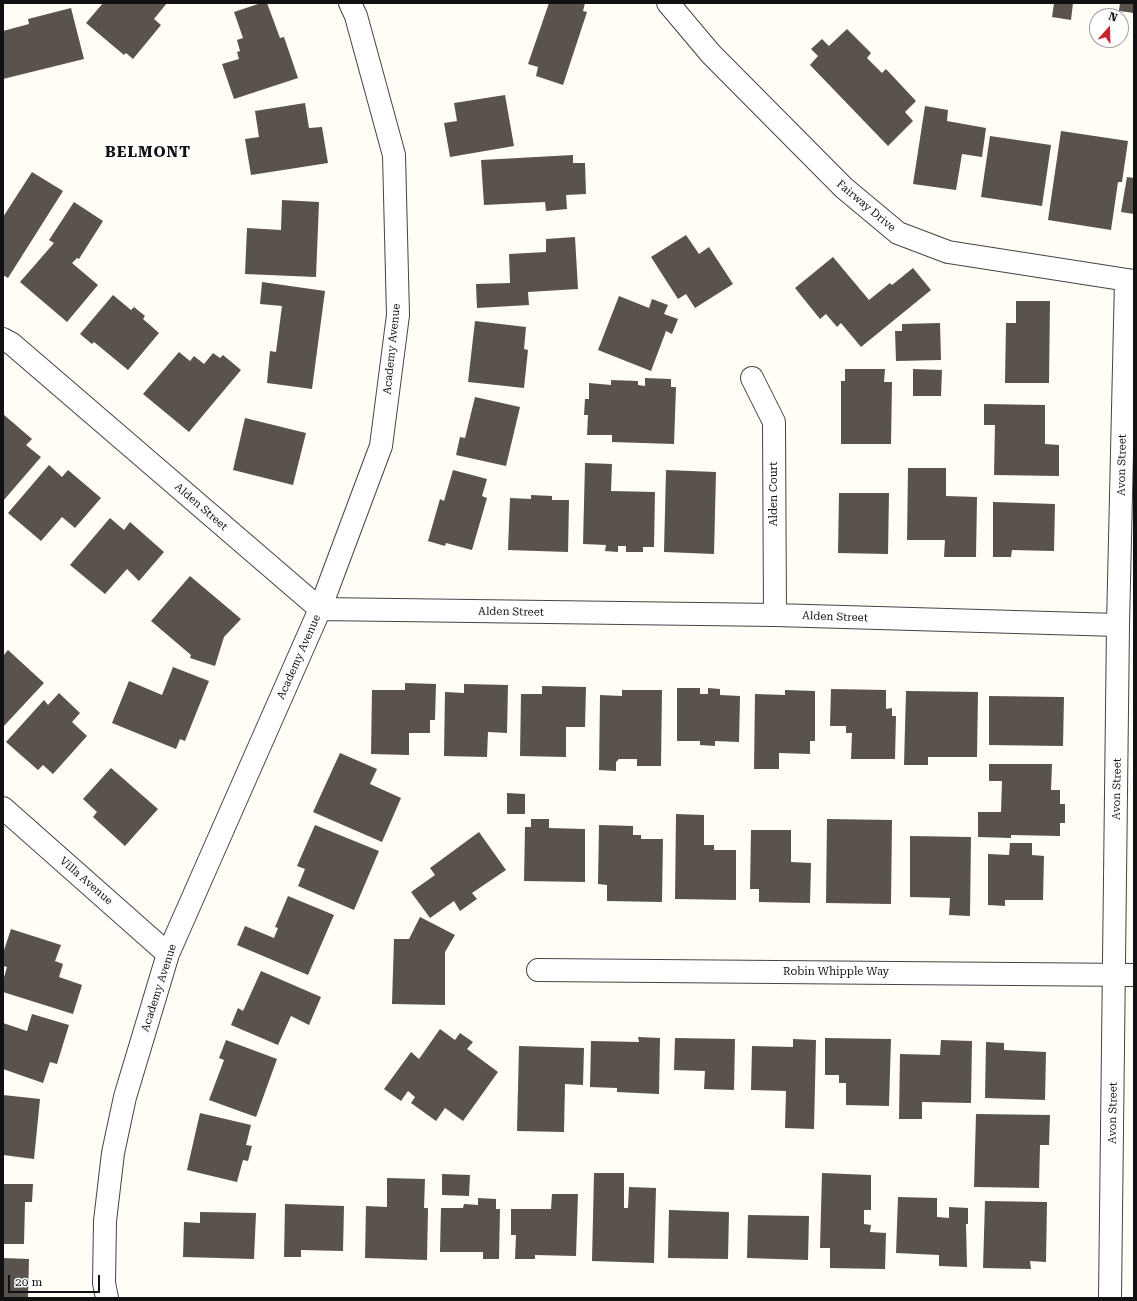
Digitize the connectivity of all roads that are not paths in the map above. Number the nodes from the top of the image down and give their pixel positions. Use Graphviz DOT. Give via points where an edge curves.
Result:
graph roads {
  1 [pos="350,3"];
  2 [pos="668,3"];
  3 [pos="1130,280"];
  4 [pos="3,339"];
  5 [pos="752,378"];
  6 [pos="320,609"];
  7 [pos="775,615"];
  8 [pos="1118,625"];
  9 [pos="3,808"];
  10 [pos="168,954"];
  11 [pos="538,970"];
  12 [pos="1124,975"];
  13 [pos="107,1298"];
  14 [pos="1110,1298"];
  1 -- 6 [label="street, Academy Avenue" via="356,16 394,155 398,315 381,446"];
  2 -- 3 [label="street, Fairway Drive" via="712,54 844,188 898,233 948,252"];
  3 -- 8 [label="street, Avon Street"];
  4 -- 6 [label="street, Alden Street" via="12,344"];
  5 -- 7 [label="street, Alden Court" via="774,422"];
  6 -- 7 [label="street, Alden Street"];
  6 -- 10 [label="street, Academy Avenue"];
  7 -- 8 [label="street, Alden Street"];
  8 -- 12 [label="street, Avon Street"];
  9 -- 10 [label="street, Villa Avenue"];
  10 -- 13 [label="street, Academy Avenue" via="125,1097 113,1153 105,1221 104,1283"];
  11 -- 12 [label="street, Robin Whipple Way"];
  12 -- 14 [label="street, Avon Street"];
}
